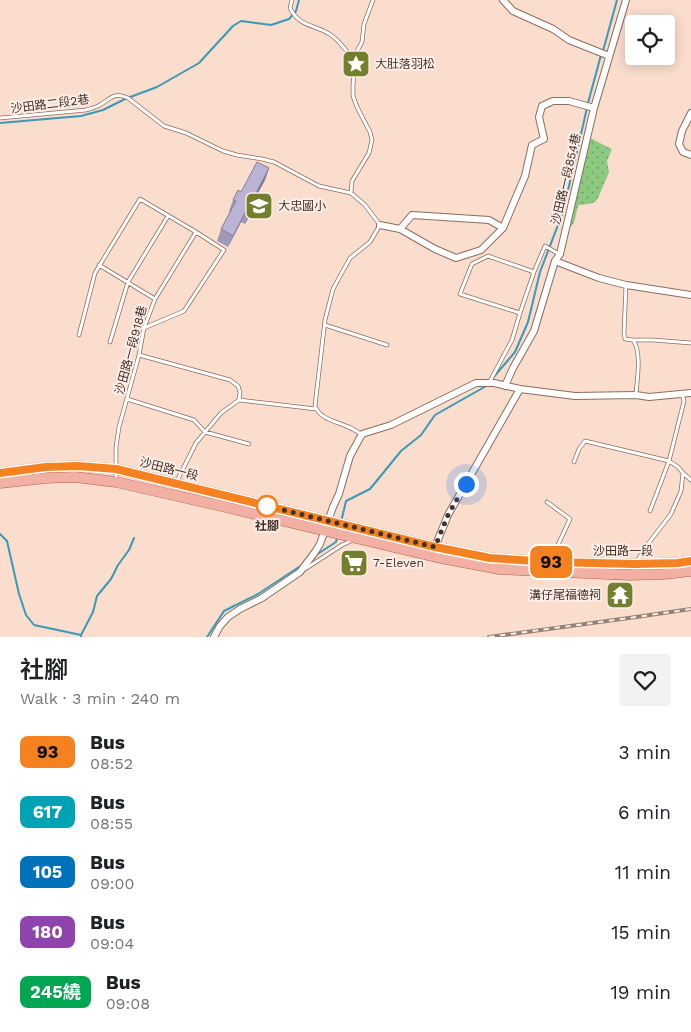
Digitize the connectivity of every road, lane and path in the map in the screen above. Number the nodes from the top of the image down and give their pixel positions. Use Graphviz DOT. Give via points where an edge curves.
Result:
graph roads {
  1 [pos="292,0"];
  2 [pos="373,0"];
  3 [pos="503,0"];
  4 [pos="626,0"];
  5 [pos="609,56"];
  6 [pos="355,62"];
  7 [pos="594,108"];
  8 [pos="691,113"];
  9 [pos="0,118"];
  10 [pos="691,155"];
  11 [pos="351,193"];
  12 [pos="168,216"];
  13 [pos="380,225"];
  14 [pos="503,228"];
  15 [pos="400,229"];
  16 [pos="196,232"];
  17 [pos="560,254"];
  18 [pos="555,261"];
  19 [pos="99,266"];
  20 [pos="534,272"];
  21 [pos="128,282"];
  22 [pos="626,285"];
  23 [pos="691,295"];
  24 [pos="155,299"];
  25 [pos="520,313"];
  26 [pos="325,325"];
  27 [pos="144,328"];
  28 [pos="79,335"];
  29 [pos="632,340"];
  30 [pos="110,342"];
  31 [pos="691,342"];
  32 [pos="387,345"];
  33 [pos="139,355"];
  34 [pos="489,383"];
  35 [pos="505,386"];
  36 [pos="520,389"];
  37 [pos="691,393"];
  38 [pos="682,394"];
  39 [pos="636,395"];
  40 [pos="127,399"];
  41 [pos="239,400"];
  42 [pos="316,409"];
  43 [pos="205,432"];
  44 [pos="362,434"];
  45 [pos="249,444"];
  46 [pos="669,461"];
  47 [pos="574,462"];
  48 [pos="116,469"];
  49 [pos="0,473"];
  50 [pos="683,473"];
  51 [pos="691,480"];
  52 [pos="116,482"];
  53 [pos="0,483"];
  54 [pos="176,484"];
  55 [pos="547,502"];
  56 [pos="650,511"];
  57 [pos="327,525"];
  58 [pos="346,530"];
  59 [pos="359,538"];
  60 [pos="435,547"];
  61 [pos="691,561"];
  62 [pos="551,562"];
  63 [pos="635,564"];
  64 [pos="691,571"];
  65 [pos="300,572"];
  66 [pos="630,575"];
  67 [pos="214,637"];
  1 -- 6 [label="lane" via="290,8 298,20 336,38"];
  2 -- 6 [label="lane"];
  3 -- 5 [label="street" via="513,11"];
  4 -- 5 [label="street, 沙田路一段854巷"];
  5 -- 7 [label="street, 沙田路一段854巷"];
  6 -- 11 [label="lane" via="353,96 372,140 369,153 352,181"];
  7 -- 14 [label="street" via="553,101 542,106 539,117 544,139 532,145 525,176"];
  7 -- 17 [label="street, 沙田路一段854巷"];
  8 -- 10 [label="street" via="679,144 683,152"];
  9 -- 11 [label="lane, 沙田路二段2巷" via="86,110 118,95 128,98 164,126 223,151 274,162 318,186"];
  11 -- 13 [label="lane"];
  12 -- 16 [label="lane"];
  12 -- 19 [label="lane" via="140,199"];
  12 -- 21 [label="lane"];
  13 -- 15 [label="street"];
  13 -- 26 [label="lane" via="370,242 350,258 333,289"];
  14 -- 15 [label="street" via="489,220 412,215"];
  14 -- 15 [label="street" via="481,250 456,258"];
  16 -- 24 [label="lane, 沙田路一段918巷"];
  16 -- 27 [label="lane" via="224,250 184,311"];
  17 -- 18 [label="street, 沙田路一段854巷"];
  17 -- 20 [label="lane" via="545,246"];
  18 -- 22 [label="street"];
  18 -- 35 [label="street, 沙田路一段854巷" via="534,331"];
  19 -- 21 [label="lane"];
  19 -- 28 [label="lane"];
  20 -- 25 [label="lane"];
  20 -- 25 [label="lane" via="488,256 472,264 460,294"];
  21 -- 24 [label="lane"];
  21 -- 30 [label="lane"];
  22 -- 23 [label="street"];
  22 -- 29 [label="lane" via="625,339"];
  24 -- 27 [label="lane, 沙田路一段918巷"];
  25 -- 34 [label="lane" via="512,340"];
  26 -- 32 [label="lane"];
  26 -- 42 [label="lane"];
  27 -- 33 [label="lane, 沙田路一段918巷"];
  29 -- 31 [label="lane"];
  29 -- 39 [label="lane" via="636,344 638,363"];
  33 -- 40 [label="lane, 沙田路一段918巷"];
  33 -- 41 [label="lane" via="230,380 238,386"];
  34 -- 35 [label="street"];
  34 -- 44 [label="street" via="476,383 391,425"];
  35 -- 36 [label="street"];
  36 -- 39 [label="street" via="575,396"];
  36 -- 60 [label="street" via="448,515"];
  37 -- 38 [label="street"];
  38 -- 39 [label="street"];
  38 -- 46 [label="lane" via="684,401"];
  40 -- 43 [label="lane" via="194,420"];
  40 -- 48 [label="lane, 沙田路一段918巷" via="116,447"];
  41 -- 42 [label="lane"];
  41 -- 43 [label="lane" via="221,413"];
  42 -- 44 [label="lane" via="331,421"];
  43 -- 45 [label="lane"];
  43 -- 54 [label="lane" via="196,443"];
  44 -- 57 [label="street" via="350,456"];
  46 -- 47 [label="lane" via="585,441"];
  46 -- 50 [label="lane"];
  46 -- 56 [label="lane"];
  48 -- 49 [label="main road, 沙田路一段" via="46,467"];
  48 -- 52 [label="lane, 沙田路一段918巷"];
  48 -- 54 [label="main road, 沙田路一段"];
  50 -- 51 [label="lane"];
  50 -- 63 [label="lane" via="681,491 671,514"];
  52 -- 53 [label="main road, 沙田路一段" via="46,478"];
  52 -- 57 [label="main road, 沙田路一段"];
  54 -- 57 [label="main road, 沙田路一段"];
  55 -- 62 [label="lane" via="570,519"];
  57 -- 58 [label="main road"];
  57 -- 65 [label="street" via="320,544"];
  58 -- 59 [label="main road, 沙田路一段"];
  58 -- 60 [label="main road, 沙田路一段"];
  59 -- 65 [label="lane"];
  59 -- 66 [label="main road, 沙田路一段" via="499,569"];
  60 -- 62 [label="main road, 沙田路一段" via="490,558"];
  61 -- 63 [label="main road, 沙田路一段"];
  62 -- 63 [label="main road, 沙田路一段"];
  63 -- 66 [label="lane"];
  64 -- 66 [label="main road, 沙田路一段"];
  65 -- 67 [label="street" via="228,617"];
}
